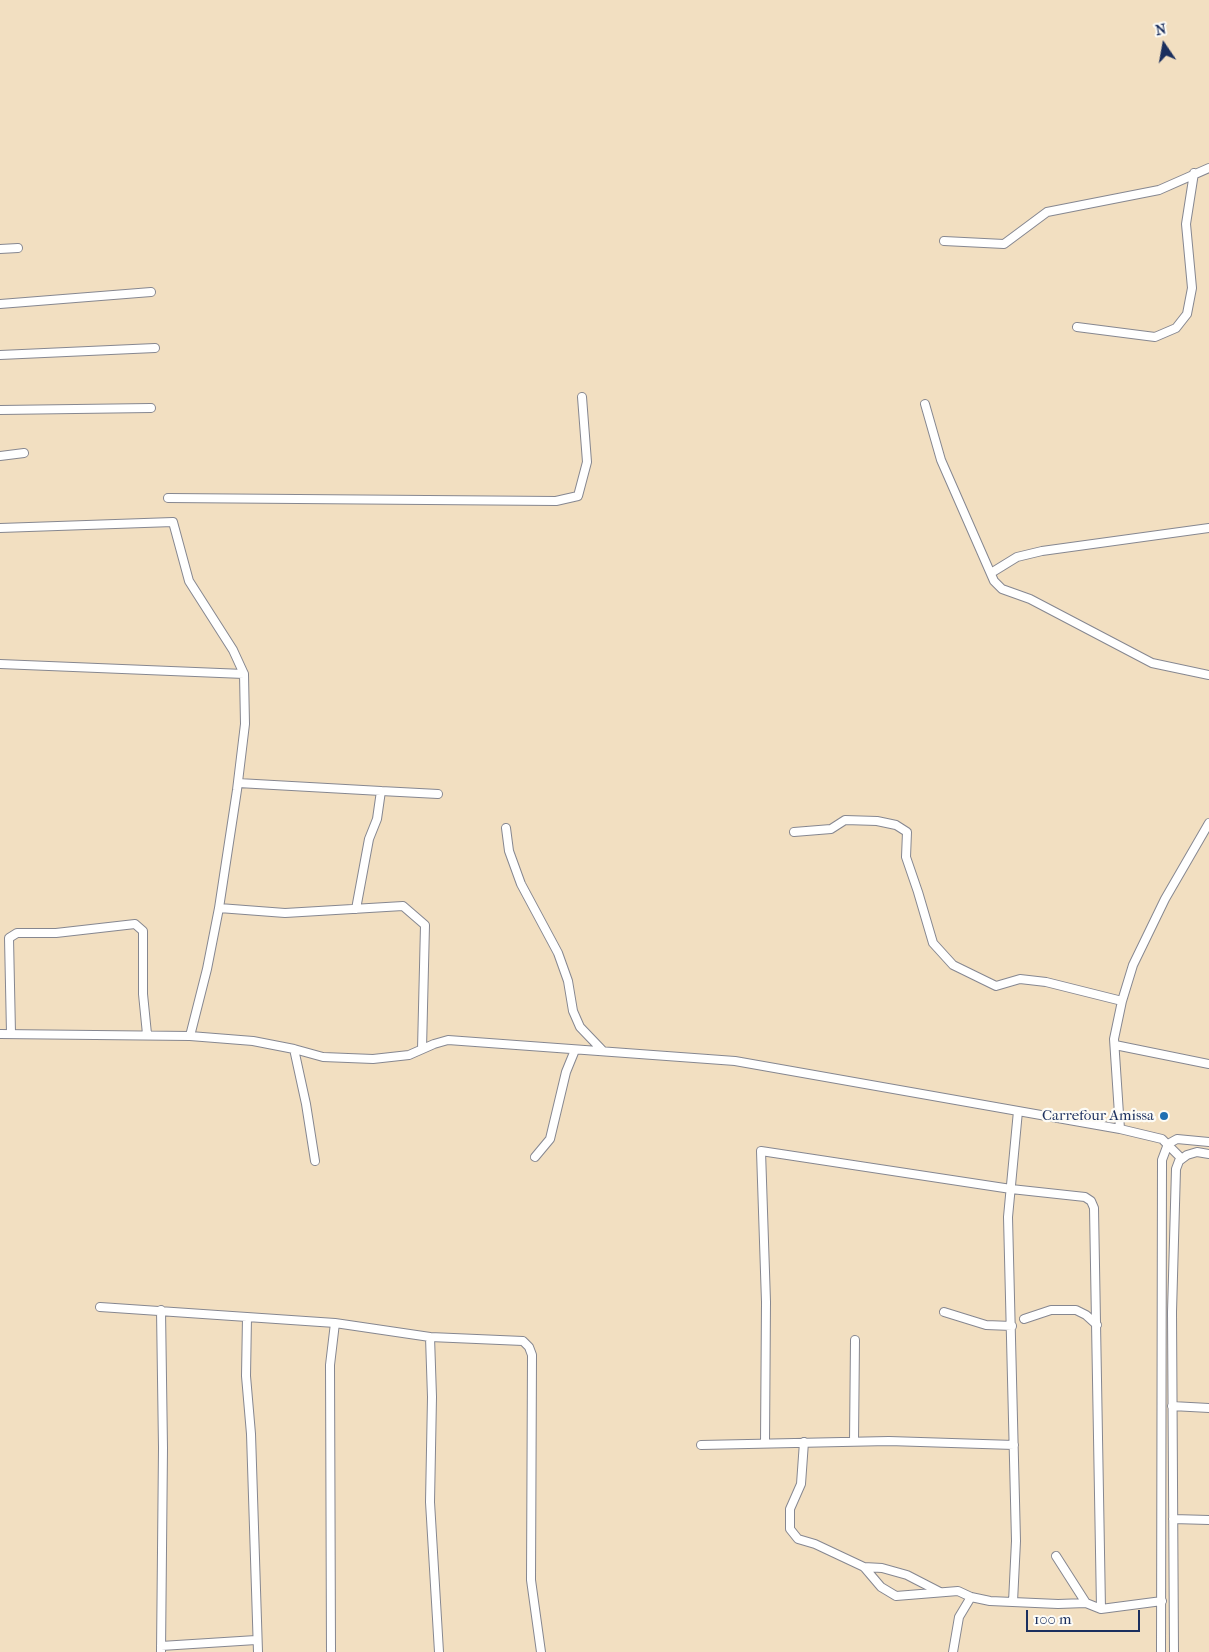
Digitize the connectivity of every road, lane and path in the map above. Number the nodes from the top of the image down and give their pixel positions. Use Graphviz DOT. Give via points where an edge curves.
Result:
graph roads {
  1 [pos="1209,168"];
  2 [pos="1194,173"];
  3 [pos="944,241"];
  4 [pos="18,248"];
  5 [pos="0,249"];
  6 [pos="151,292"];
  7 [pos="0,304"];
  8 [pos="1077,327"];
  9 [pos="155,348"];
  10 [pos="0,355"];
  11 [pos="582,397"];
  12 [pos="925,404"];
  13 [pos="151,408"];
  14 [pos="0,410"];
  15 [pos="24,453"];
  16 [pos="0,456"];
  17 [pos="168,498"];
  18 [pos="0,528"];
  19 [pos="1209,528"];
  20 [pos="991,572"];
  21 [pos="0,664"];
  22 [pos="244,674"];
  23 [pos="1209,675"];
  24 [pos="238,783"];
  25 [pos="381,792"];
  26 [pos="438,794"];
  27 [pos="1209,823"];
  28 [pos="506,828"];
  29 [pos="794,832"];
  30 [pos="219,908"];
  31 [pos="356,908"];
  32 [pos="1122,1001"];
  33 [pos="11,1033"];
  34 [pos="0,1034"];
  35 [pos="147,1034"];
  36 [pos="190,1036"];
  37 [pos="1115,1045"];
  38 [pos="294,1048"];
  39 [pos="422,1049"];
  40 [pos="575,1050"];
  41 [pos="603,1051"];
  42 [pos="1209,1064"];
  43 [pos="1018,1111"];
  44 [pos="1120,1129"];
  45 [pos="1209,1142"];
  46 [pos="1168,1144"];
  47 [pos="1209,1154"];
  48 [pos="535,1157"];
  49 [pos="1181,1158"];
  50 [pos="314,1161"];
  51 [pos="1010,1189"];
  52 [pos="100,1307"];
  53 [pos="161,1310"];
  54 [pos="944,1312"];
  55 [pos="247,1317"];
  56 [pos="1024,1319"];
  57 [pos="335,1323"];
  58 [pos="1097,1325"];
  59 [pos="1012,1326"];
  60 [pos="430,1337"];
  61 [pos="855,1340"];
  62 [pos="1172,1406"];
  63 [pos="1209,1408"];
  64 [pos="854,1441"];
  65 [pos="804,1442"];
  66 [pos="765,1443"];
  67 [pos="701,1445"];
  68 [pos="1014,1445"];
  69 [pos="1173,1519"];
  70 [pos="1209,1520"];
  71 [pos="1056,1556"];
  72 [pos="864,1567"];
  73 [pos="940,1592"];
  74 [pos="971,1597"];
  75 [pos="1162,1600"];
  76 [pos="1013,1602"];
  77 [pos="1086,1603"];
  78 [pos="1101,1608"];
  79 [pos="256,1640"];
  80 [pos="161,1649"];
  81 [pos="257,1652"];
  82 [pos="331,1652"];
  83 [pos="439,1652"];
  84 [pos="541,1652"];
  85 [pos="953,1652"];
  86 [pos="1161,1652"];
  87 [pos="1174,1652"];
  1 -- 2 [label="street"];
  2 -- 3 [label="street" via="1150,192 1047,212 1004,244"];
  2 -- 8 [label="street" via="1186,224 1192,288 1187,314 1176,328 1154,337"];
  4 -- 5 [label="street"];
  6 -- 7 [label="street"];
  9 -- 10 [label="street"];
  11 -- 17 [label="street" via="587,462 578,496 556,501"];
  12 -- 20 [label="street" via="941,460"];
  13 -- 14 [label="street"];
  15 -- 16 [label="street"];
  18 -- 22 [label="street" via="173,522 189,581 233,650"];
  19 -- 20 [label="street" via="1042,551 1017,557"];
  20 -- 23 [label="street" via="1002,589 1030,599 1152,663"];
  21 -- 22 [label="street"];
  22 -- 24 [label="street" via="245,724"];
  24 -- 25 [label="street"];
  24 -- 30 [label="street"];
  25 -- 26 [label="street"];
  25 -- 31 [label="street"];
  27 -- 32 [label="street" via="1165,899 1133,966"];
  28 -- 41 [label="street" via="509,851 521,884 558,953 568,981 573,1011 580,1027"];
  29 -- 32 [label="street" via="831,829 845,820 896,825 907,832 906,857 933,943 953,965 996,986 1020,979 1046,982"];
  30 -- 31 [label="street" via="284,913"];
  30 -- 36 [label="street"];
  31 -- 39 [label="street" via="403,906 425,924"];
  32 -- 37 [label="street"];
  33 -- 34 [label="street"];
  33 -- 35 [label="street"];
  33 -- 35 [label="street" via="9,938 17,933 56,933 135,924 143,931"];
  35 -- 36 [label="street"];
  36 -- 38 [label="street"];
  37 -- 42 [label="street"];
  37 -- 44 [label="street"];
  38 -- 39 [label="street" via="323,1057 373,1059 409,1055"];
  38 -- 50 [label="street"];
  39 -- 40 [label="street" via="448,1040"];
  40 -- 41 [label="street"];
  40 -- 48 [label="street" via="566,1072 550,1139"];
  41 -- 43 [label="street" via="735,1061"];
  43 -- 44 [label="street"];
  43 -- 51 [label="street"];
  44 -- 46 [label="street" via="1162,1139"];
  45 -- 46 [label="street" via="1177,1139"];
  46 -- 49 [label="street"];
  46 -- 75 [label="street" via="1162,1160"];
  47 -- 49 [label="street" via="1197,1152"];
  49 -- 62 [label="street" via="1176,1170"];
  51 -- 58 [label="street" via="1085,1197 1091,1201 1094,1208"];
  51 -- 59 [label="street"];
  51 -- 66 [label="street" via="761,1151 766,1292"];
  52 -- 53 [label="street"];
  53 -- 55 [label="street"];
  53 -- 80 [label="street"];
  54 -- 59 [label="street" via="986,1325"];
  55 -- 57 [label="street"];
  55 -- 79 [label="street" via="246,1376 253,1486"];
  56 -- 58 [label="street" via="1051,1310 1076,1310"];
  57 -- 60 [label="street"];
  57 -- 82 [label="street" via="330,1365"];
  58 -- 78 [label="street"];
  59 -- 68 [label="street"];
  60 -- 83 [label="street" via="430,1502"];
  60 -- 84 [label="street" via="523,1340 532,1355 531,1580"];
  61 -- 64 [label="street"];
  62 -- 63 [label="street"];
  62 -- 69 [label="street"];
  64 -- 65 [label="street"];
  64 -- 68 [label="street"];
  65 -- 66 [label="street"];
  65 -- 72 [label="street" via="801,1484 790,1509 790,1529 798,1539"];
  66 -- 67 [label="street"];
  68 -- 76 [label="street" via="1016,1541"];
  69 -- 70 [label="street"];
  69 -- 87 [label="street"];
  71 -- 77 [label="street"];
  72 -- 73 [label="street" via="906,1575"];
  72 -- 73 [label="street" via="881,1587 896,1596"];
  73 -- 74 [label="street" via="958,1591"];
  74 -- 76 [label="street"];
  74 -- 85 [label="street" via="958,1617"];
  75 -- 78 [label="street"];
  75 -- 86 [label="street"];
  76 -- 77 [label="street"];
  77 -- 78 [label="street"];
  79 -- 80 [label="street"];
  79 -- 81 [label="street"];
}
